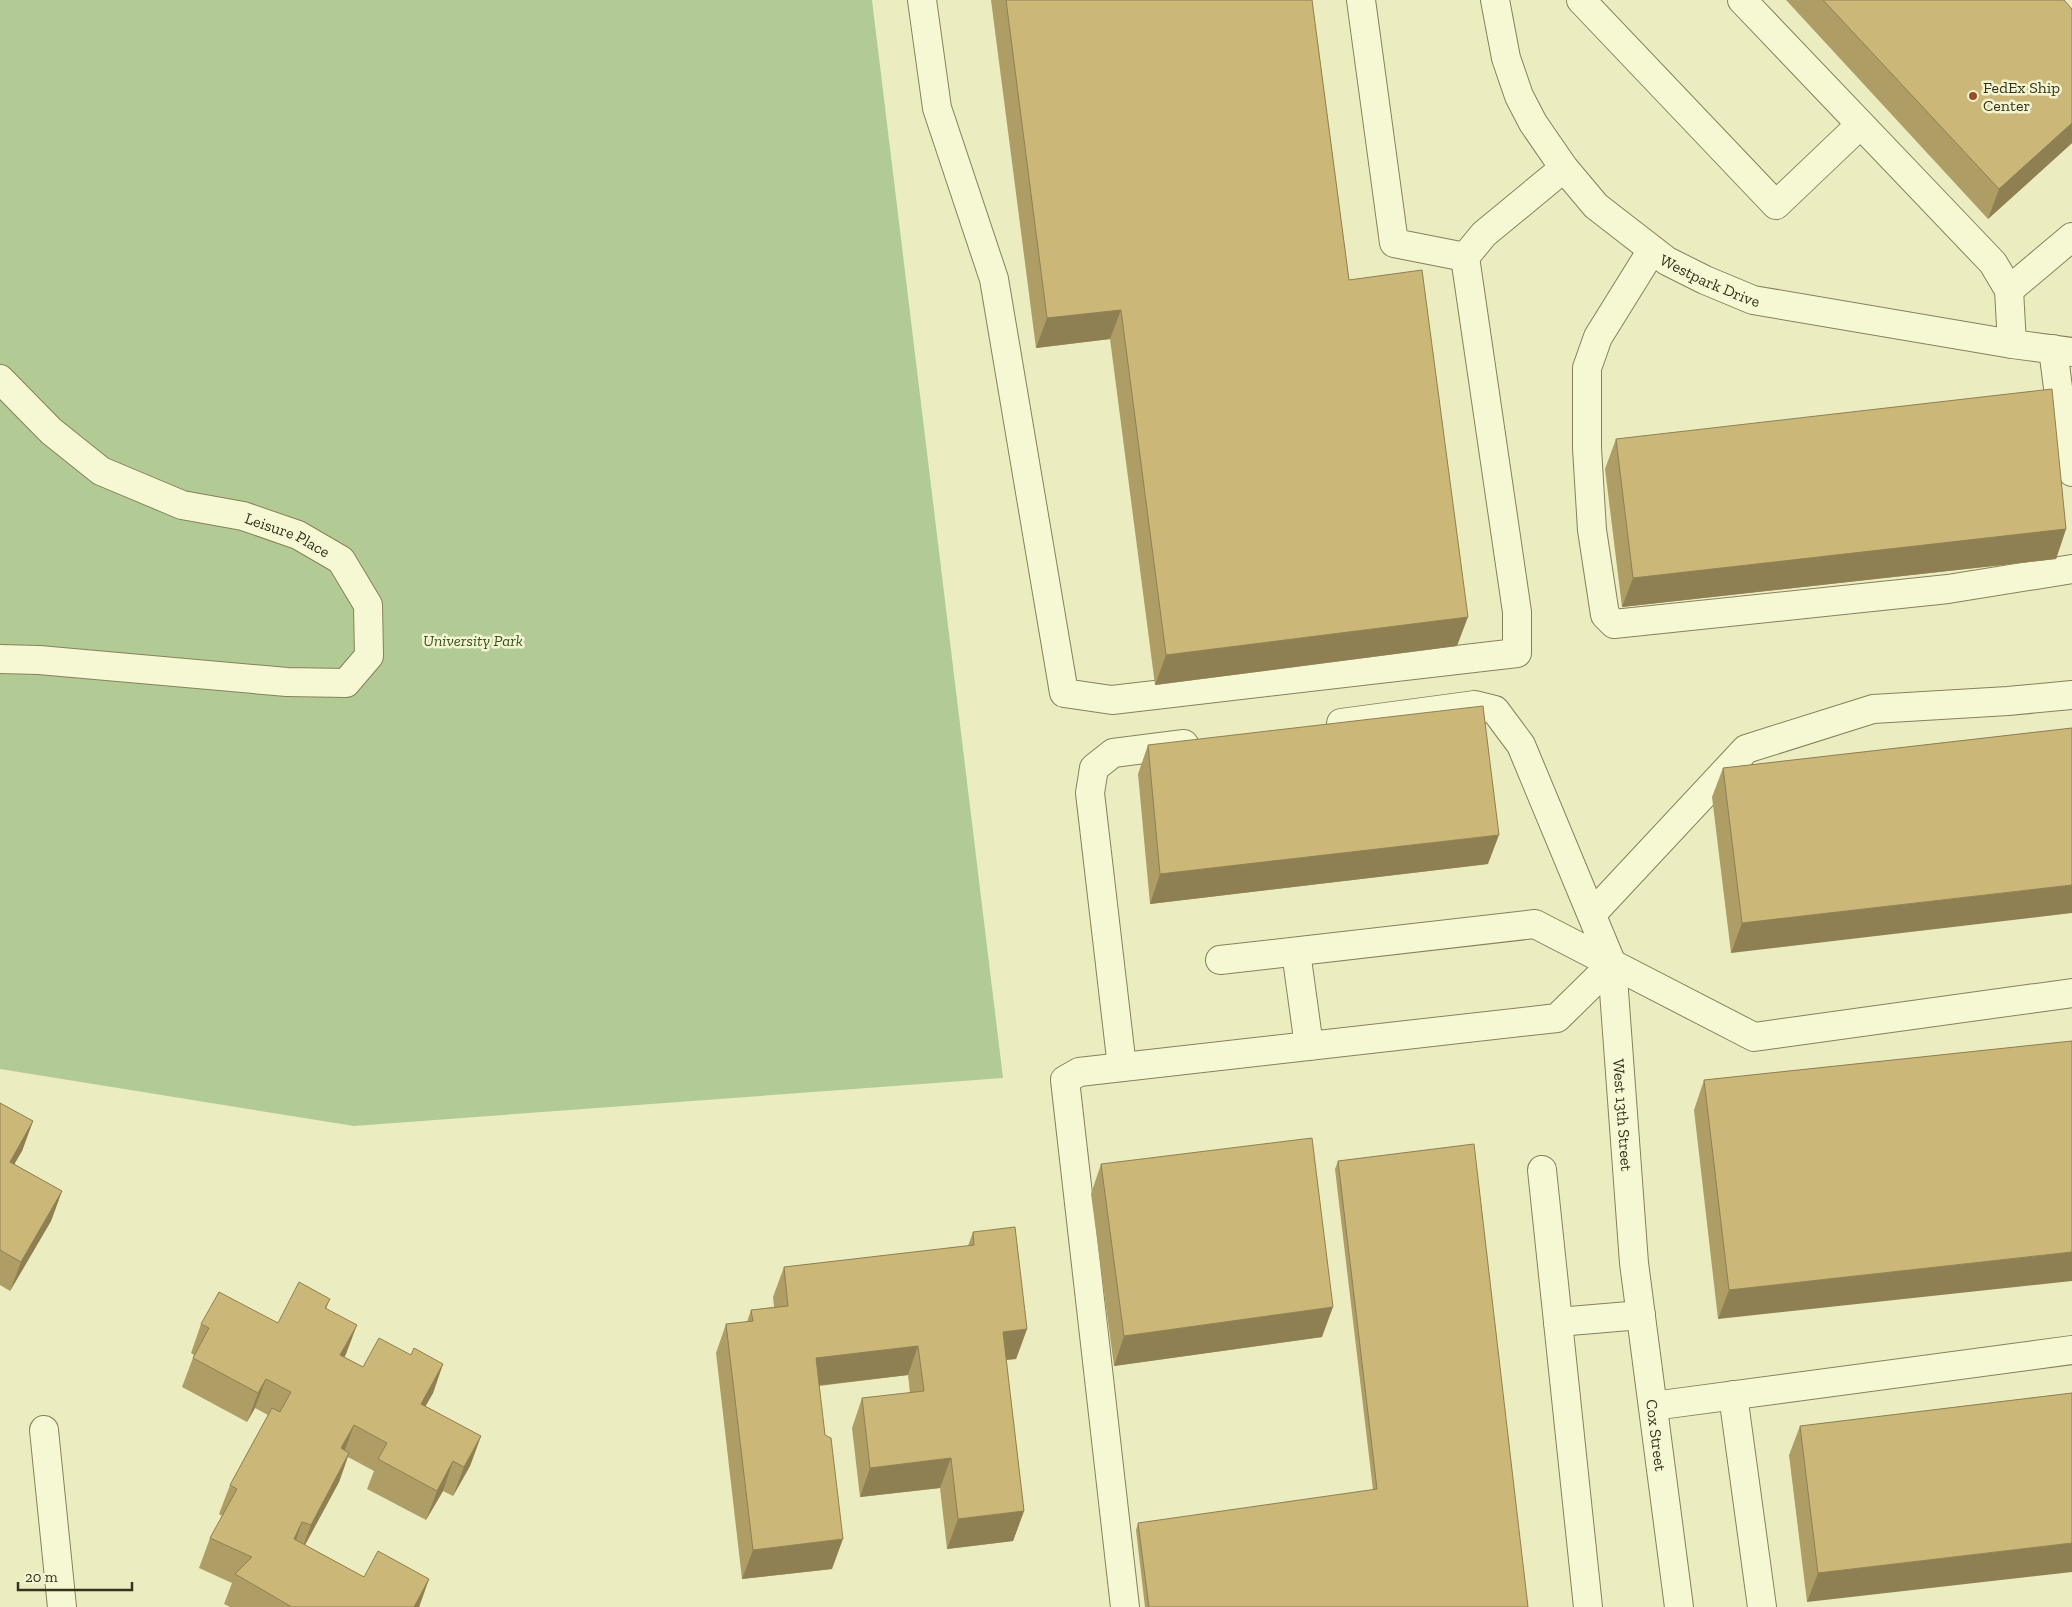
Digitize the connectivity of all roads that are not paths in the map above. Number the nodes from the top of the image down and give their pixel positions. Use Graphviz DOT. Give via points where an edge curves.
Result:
graph roads {
  1 [pos="922,0"];
  2 [pos="1361,0"];
  3 [pos="1495,0"];
  4 [pos="1581,0"];
  5 [pos="1742,0"];
  6 [pos="1860,125"];
  7 [pos="1564,168"];
  8 [pos="2072,237"];
  9 [pos="1652,250"];
  10 [pos="1465,257"];
  11 [pos="2009,290"];
  12 [pos="2012,344"];
  13 [pos="2063,351"];
  14 [pos="0,379"];
  15 [pos="2072,472"];
  16 [pos="2072,569"];
  17 [pos="0,660"];
  18 [pos="2072,695"];
  19 [pos="1319,726"];
  20 [pos="1211,740"];
  21 [pos="1592,914"];
  22 [pos="1296,952"];
  23 [pos="1220,960"];
  24 [pos="1612,964"];
  25 [pos="2072,993"];
  26 [pos="1309,1046"];
  27 [pos="1122,1067"];
  28 [pos="1542,1170"];
  29 [pos="1634,1264"];
  30 [pos="1641,1315"];
  31 [pos="1558,1322"];
  32 [pos="2072,1350"];
  33 [pos="1733,1395"];
  34 [pos="1653,1406"];
  35 [pos="44,1430"];
  36 [pos="62,1607"];
  37 [pos="1125,1607"];
  38 [pos="1588,1607"];
  39 [pos="1679,1607"];
  40 [pos="1762,1607"];
  1 -- 10 [label="street" via="937,108 994,279 1064,693 1112,700 1517,653 1517,612"];
  2 -- 10 [label="street" via="1394,243"];
  3 -- 7 [label="street, Westpark Drive" via="1506,58 1519,96"];
  4 -- 6 [label="street" via="1776,205"];
  5 -- 6 [label="street"];
  6 -- 11 [label="street" via="1994,263"];
  7 -- 9 [label="street, Westpark Drive" via="1596,206"];
  7 -- 10 [label="street" via="1484,234"];
  8 -- 11 [label="street"];
  9 -- 12 [label="street, Westpark Drive" via="1704,280 1753,300"];
  9 -- 16 [label="street" via="1598,337 1587,368 1592,530 1604,615 1614,624 1948,589"];
  11 -- 12 [label="street"];
  12 -- 13 [label="street, Westpark Drive"];
  13 -- 15 [label="street" via="2065,442"];
  14 -- 17 [label="street, Leisure Place" via="51,431 101,472 182,505 244,516 298,535 341,560 368,605 369,656 346,683 287,682 48,661"];
  18 -- 21 [label="street" via="1873,709 1746,749"];
  19 -- 21 [label="street, West 13th Street" via="1475,705 1495,710 1521,745"];
  20 -- 27 [label="street" via="1113,753 1094,768 1090,793"];
  21 -- 24 [label="street, West 13th Street"];
  22 -- 23 [label="street"];
  22 -- 24 [label="street" via="1535,924"];
  22 -- 26 [label="street"];
  24 -- 25 [label="street" via="1754,1038"];
  24 -- 26 [label="street" via="1557,1018"];
  24 -- 29 [label="street, West 13th Street"];
  26 -- 27 [label="street"];
  27 -- 37 [label="street" via="1079,1072 1065,1080"];
  28 -- 31 [label="street"];
  29 -- 30 [label="street, Cox Street"];
  30 -- 31 [label="street"];
  30 -- 34 [label="street, Cox Street"];
  31 -- 38 [label="street"];
  32 -- 33 [label="street"];
  33 -- 34 [label="street"];
  33 -- 40 [label="street"];
  34 -- 39 [label="street, Cox Street"];
  35 -- 36 [label="street"];
}
